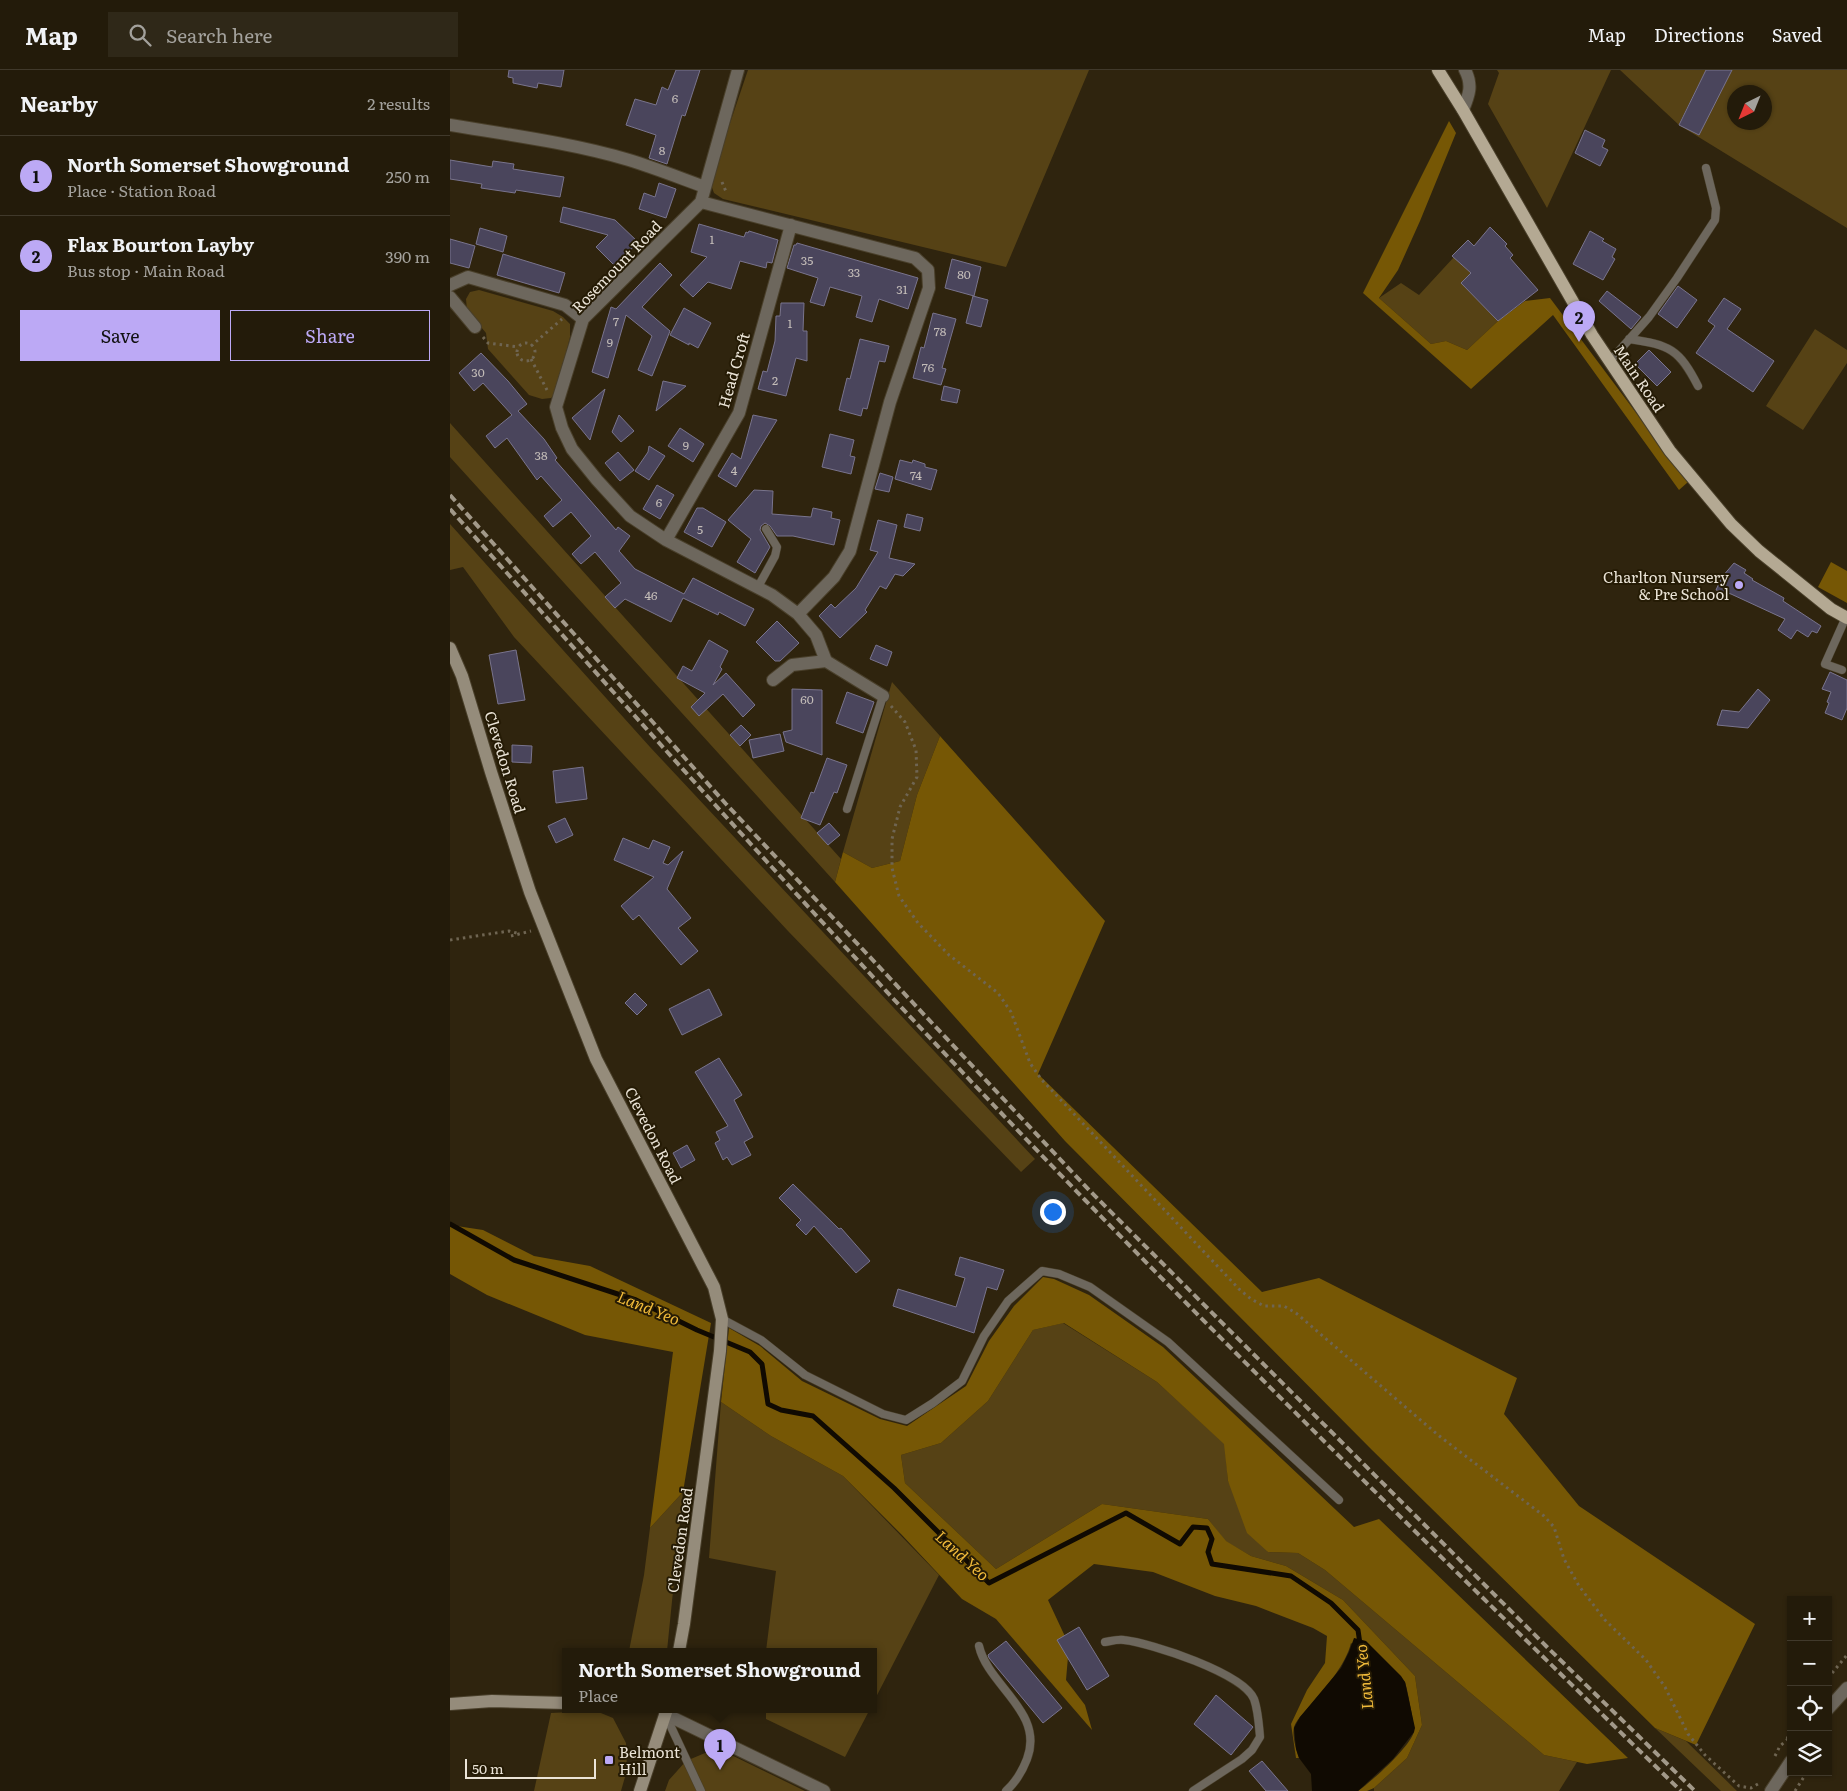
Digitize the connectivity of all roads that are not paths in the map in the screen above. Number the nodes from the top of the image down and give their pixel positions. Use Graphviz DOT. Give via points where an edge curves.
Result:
graph roads {
  1 [pos="738,70"];
  2 [pos="1438,70"];
  3 [pos="1465,70"];
  4 [pos="1463,110"];
  5 [pos="450,125"];
  6 [pos="1706,168"];
  7 [pos="705,187"];
  8 [pos="701,202"];
  9 [pos="791,224"];
  10 [pos="450,285"];
  11 [pos="450,298"];
  12 [pos="583,319"];
  13 [pos="475,327"];
  14 [pos="1629,339"];
  15 [pos="1610,361"];
  16 [pos="1698,386"];
  17 [pos="766,529"];
  18 [pos="666,540"];
  19 [pos="758,587"];
  20 [pos="798,614"];
  21 [pos="1847,618"];
  22 [pos="450,648"];
  23 [pos="826,661"];
  24 [pos="1842,670"];
  25 [pos="773,680"];
  26 [pos="883,696"];
  27 [pos="847,809"];
  28 [pos="722,1324"];
  29 [pos="1339,1500"];
  30 [pos="1105,1642"];
  31 [pos="979,1646"];
  32 [pos="680,1648"];
  33 [pos="1847,1688"];
  34 [pos="562,1702"];
  35 [pos="450,1704"];
  36 [pos="1832,1705"];
  37 [pos="665,1713"];
  38 [pos="667,1713"];
  39 [pos="670,1713"];
  40 [pos="1787,1765"];
  41 [pos="1767,1786"];
  42 [pos="640,1791"];
  43 [pos="701,1791"];
  44 [pos="824,1791"];
  45 [pos="1006,1791"];
  46 [pos="1193,1791"];
  1 -- 7 [label="street"];
  2 -- 4 [label="main road, Main Road"];
  3 -- 4 [label="street" via="1470,79 1470,92"];
  4 -- 15 [label="main road, Main Road" via="1592,336"];
  5 -- 7 [label="street" via="598,152"];
  6 -- 14 [label="lane" via="1716,208 1715,220 1677,278"];
  7 -- 8 [label="street"];
  8 -- 9 [label="street"];
  8 -- 12 [label="street, Rosemount Road"];
  9 -- 18 [label="street, Head Croft" via="739,413"];
  9 -- 20 [label="street" via="915,258 928,270 929,288 890,402 850,551 834,577"];
  10 -- 12 [label="street" via="468,277 564,304"];
  11 -- 13 [label="street"];
  12 -- 18 [label="street, Rosemount Road" via="556,407 562,428 572,449 630,516"];
  14 -- 15 [label="lane"];
  14 -- 16 [label="lane" via="1666,346 1687,366"];
  15 -- 21 [label="main road, Main Road" via="1670,451 1731,524 1824,603"];
  17 -- 19 [label="lane" via="776,547 775,556"];
  18 -- 19 [label="street"];
  19 -- 20 [label="street"];
  20 -- 23 [label="street" via="816,635"];
  21 -- 24 [label="lane" via="1825,664"];
  22 -- 28 [label="main road, Clevedon Road" via="462,676 530,892 593,1051 714,1287"];
  23 -- 25 [label="street" via="792,665"];
  23 -- 26 [label="street"];
  26 -- 27 [label="lane"];
  28 -- 29 [label="lane" via="760,1340 805,1375 883,1414 906,1420 962,1381 984,1336 1008,1301 1042,1271 1059,1274 1090,1287 1168,1342"];
  28 -- 32 [label="main road, Clevedon Road"];
  30 -- 46 [label="lane" via="1122,1639 1162,1648 1216,1670 1240,1684 1254,1698 1260,1737 1252,1750"];
  31 -- 45 [label="lane" via="988,1667 1028,1724 1030,1750 1024,1769"];
  33 -- 36 [label="street"];
  34 -- 35 [label="main road"];
  37 -- 42 [label="main road"];
  38 -- 43 [label="lane"];
  39 -- 44 [label="street"];
  40 -- 41 [label="street"];
}
